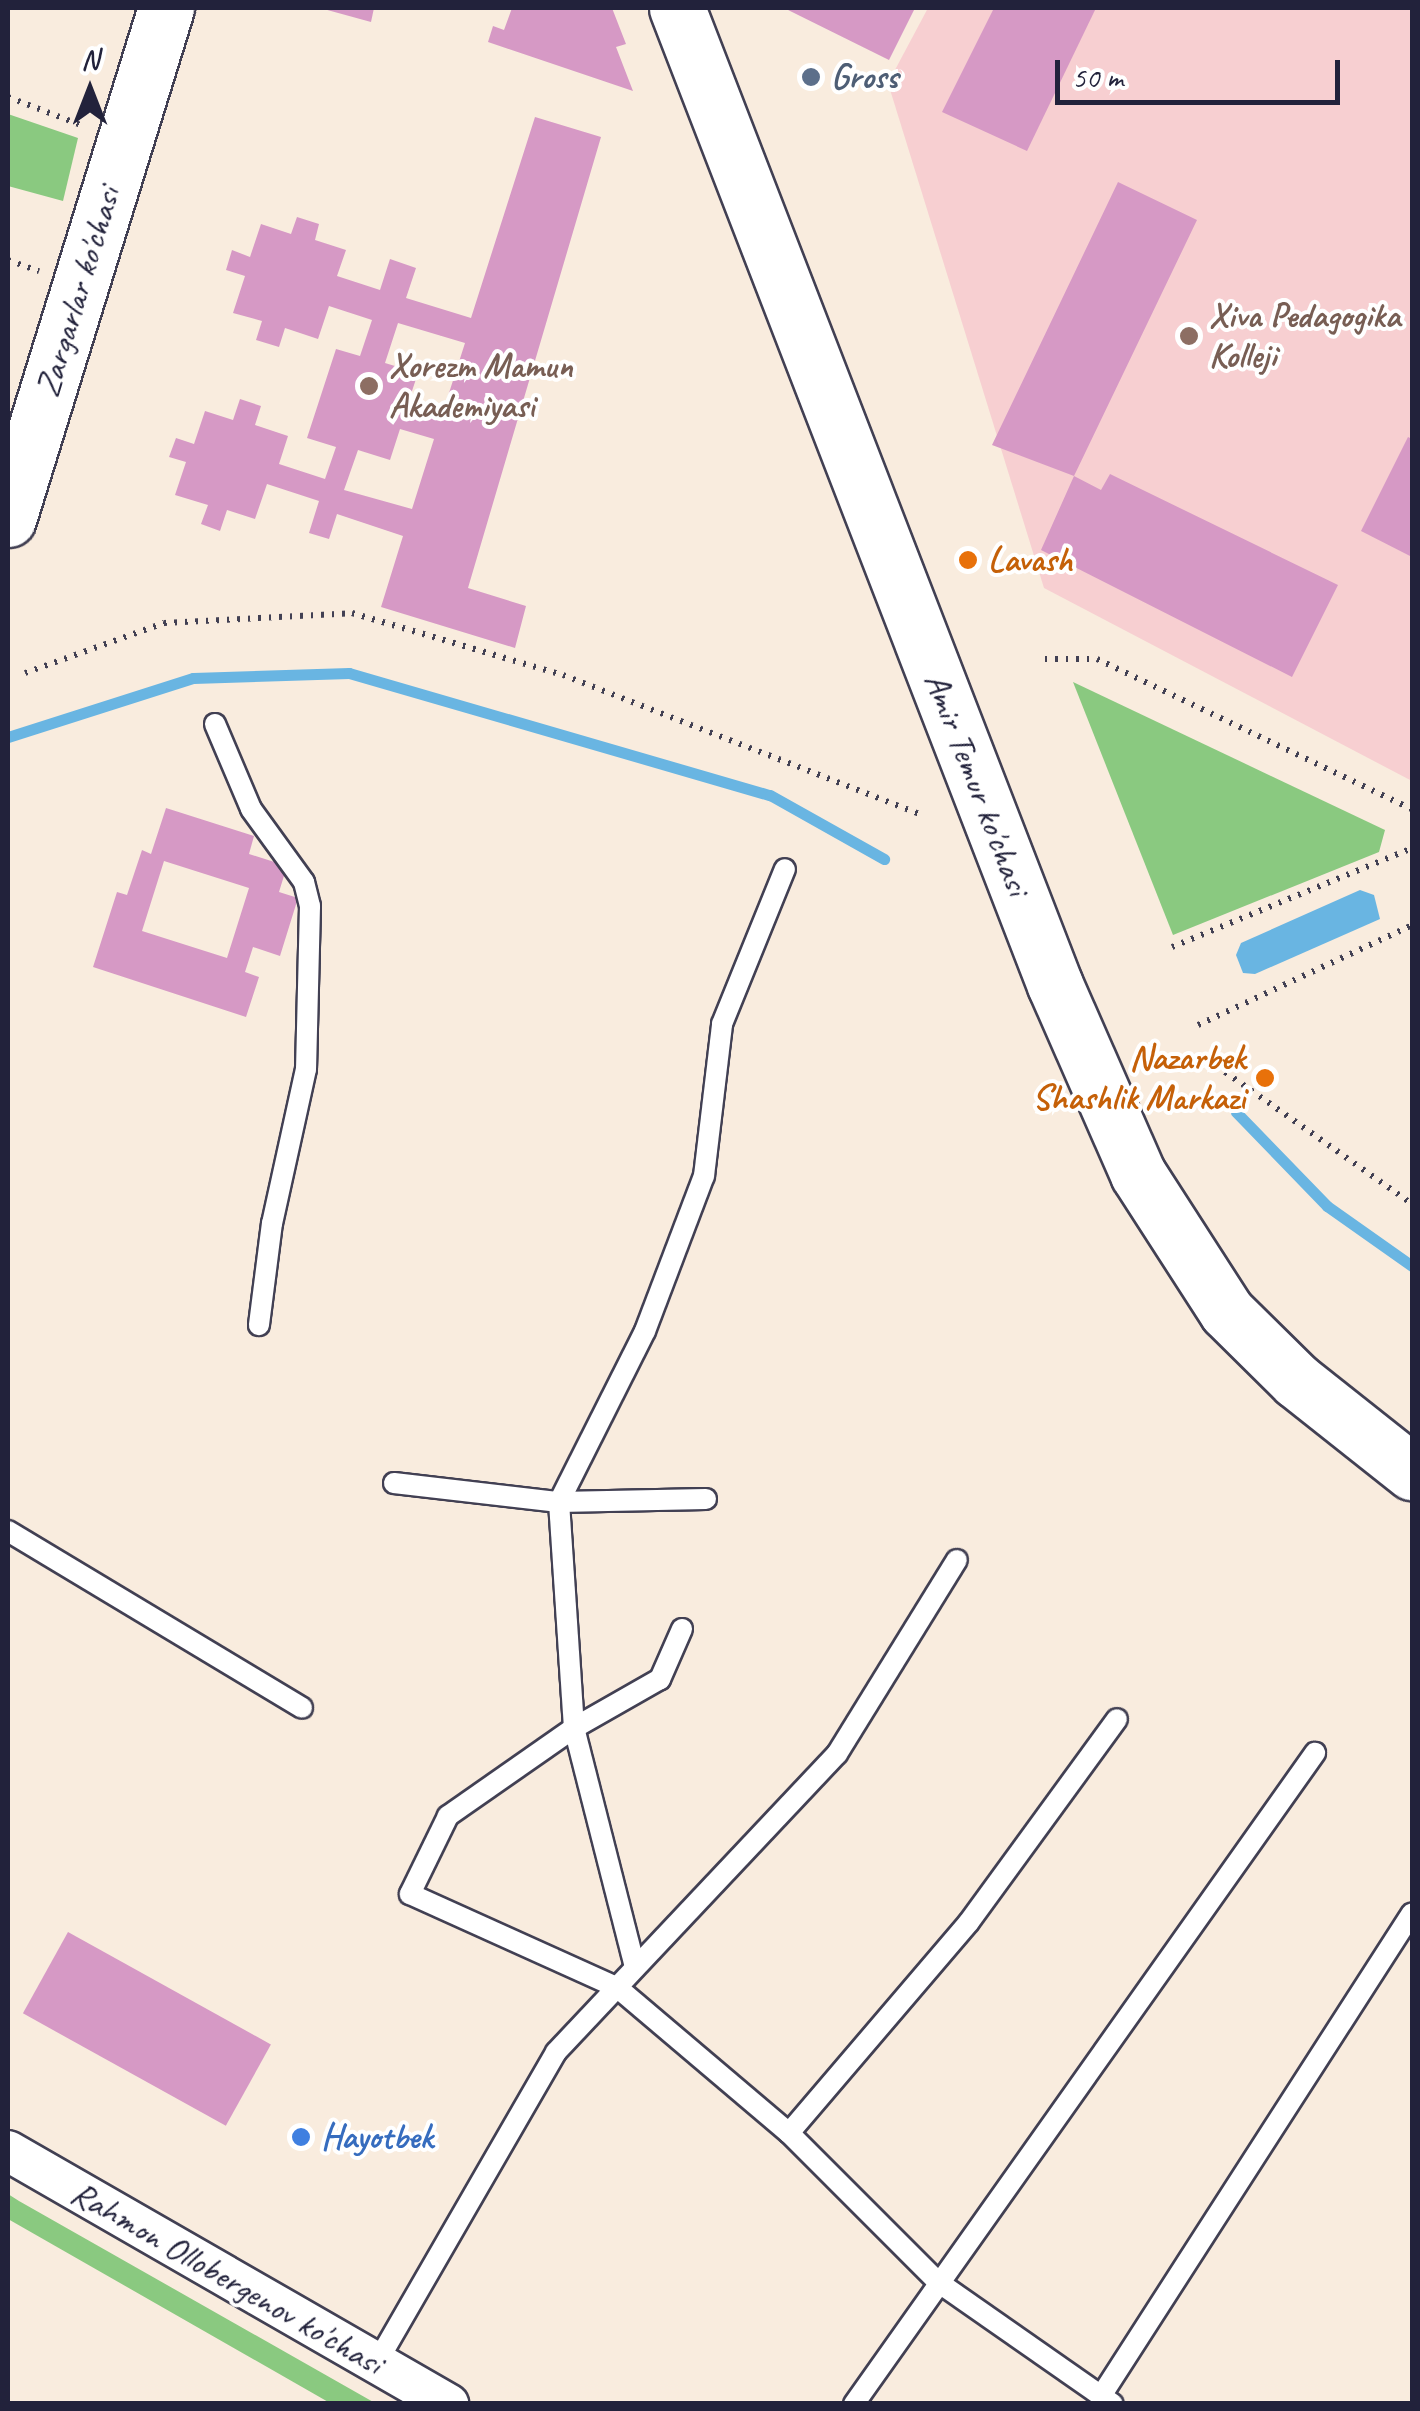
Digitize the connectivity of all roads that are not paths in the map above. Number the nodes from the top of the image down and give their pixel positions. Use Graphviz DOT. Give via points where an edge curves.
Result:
graph roads {
  1 [pos="166,8"];
  2 [pos="677,8"];
  3 [pos="8,519"];
  4 [pos="215,724"];
  5 [pos="785,870"];
  6 [pos="259,1325"];
  7 [pos="1412,1472"];
  8 [pos="394,1483"];
  9 [pos="706,1498"];
  10 [pos="559,1502"];
  11 [pos="8,1531"];
  12 [pos="957,1560"];
  13 [pos="682,1628"];
  14 [pos="302,1708"];
  15 [pos="1117,1718"];
  16 [pos="574,1728"];
  17 [pos="1315,1753"];
  18 [pos="1412,1913"];
  19 [pos="635,1966"];
  20 [pos="618,1988"];
  21 [pos="790,2133"];
  22 [pos="8,2151"];
  23 [pos="938,2282"];
  24 [pos="376,2364"];
  25 [pos="1107,2400"];
  26 [pos="448,2404"];
  27 [pos="854,2404"];
  1 -- 3 [label="main road, Zargarlar ko'chasi"];
  2 -- 7 [label="main road, Amir Temur ko'chasi" via="1055,985 1138,1174 1226,1312 1297,1380"];
  4 -- 6 [label="lane" via="251,808 304,882 310,906 306,1069 272,1223"];
  5 -- 10 [label="lane" via="722,1024 704,1176 645,1331"];
  8 -- 10 [label="lane"];
  9 -- 10 [label="lane"];
  10 -- 16 [label="lane"];
  11 -- 14 [label="lane"];
  12 -- 19 [label="lane" via="837,1754"];
  13 -- 16 [label="lane" via="660,1679"];
  15 -- 21 [label="lane" via="969,1922"];
  16 -- 19 [label="lane"];
  16 -- 20 [label="lane" via="448,1816 410,1894"];
  17 -- 23 [label="lane"];
  18 -- 25 [label="lane"];
  19 -- 20 [label="lane"];
  20 -- 21 [label="lane"];
  20 -- 24 [label="lane" via="556,2052"];
  21 -- 23 [label="lane"];
  22 -- 24 [label="street, Rahmon Ollobergenov ko'chasi"];
  23 -- 25 [label="lane"];
  23 -- 27 [label="lane"];
  24 -- 26 [label="street, Rahmon Ollobergenov ko'chasi"];
}
